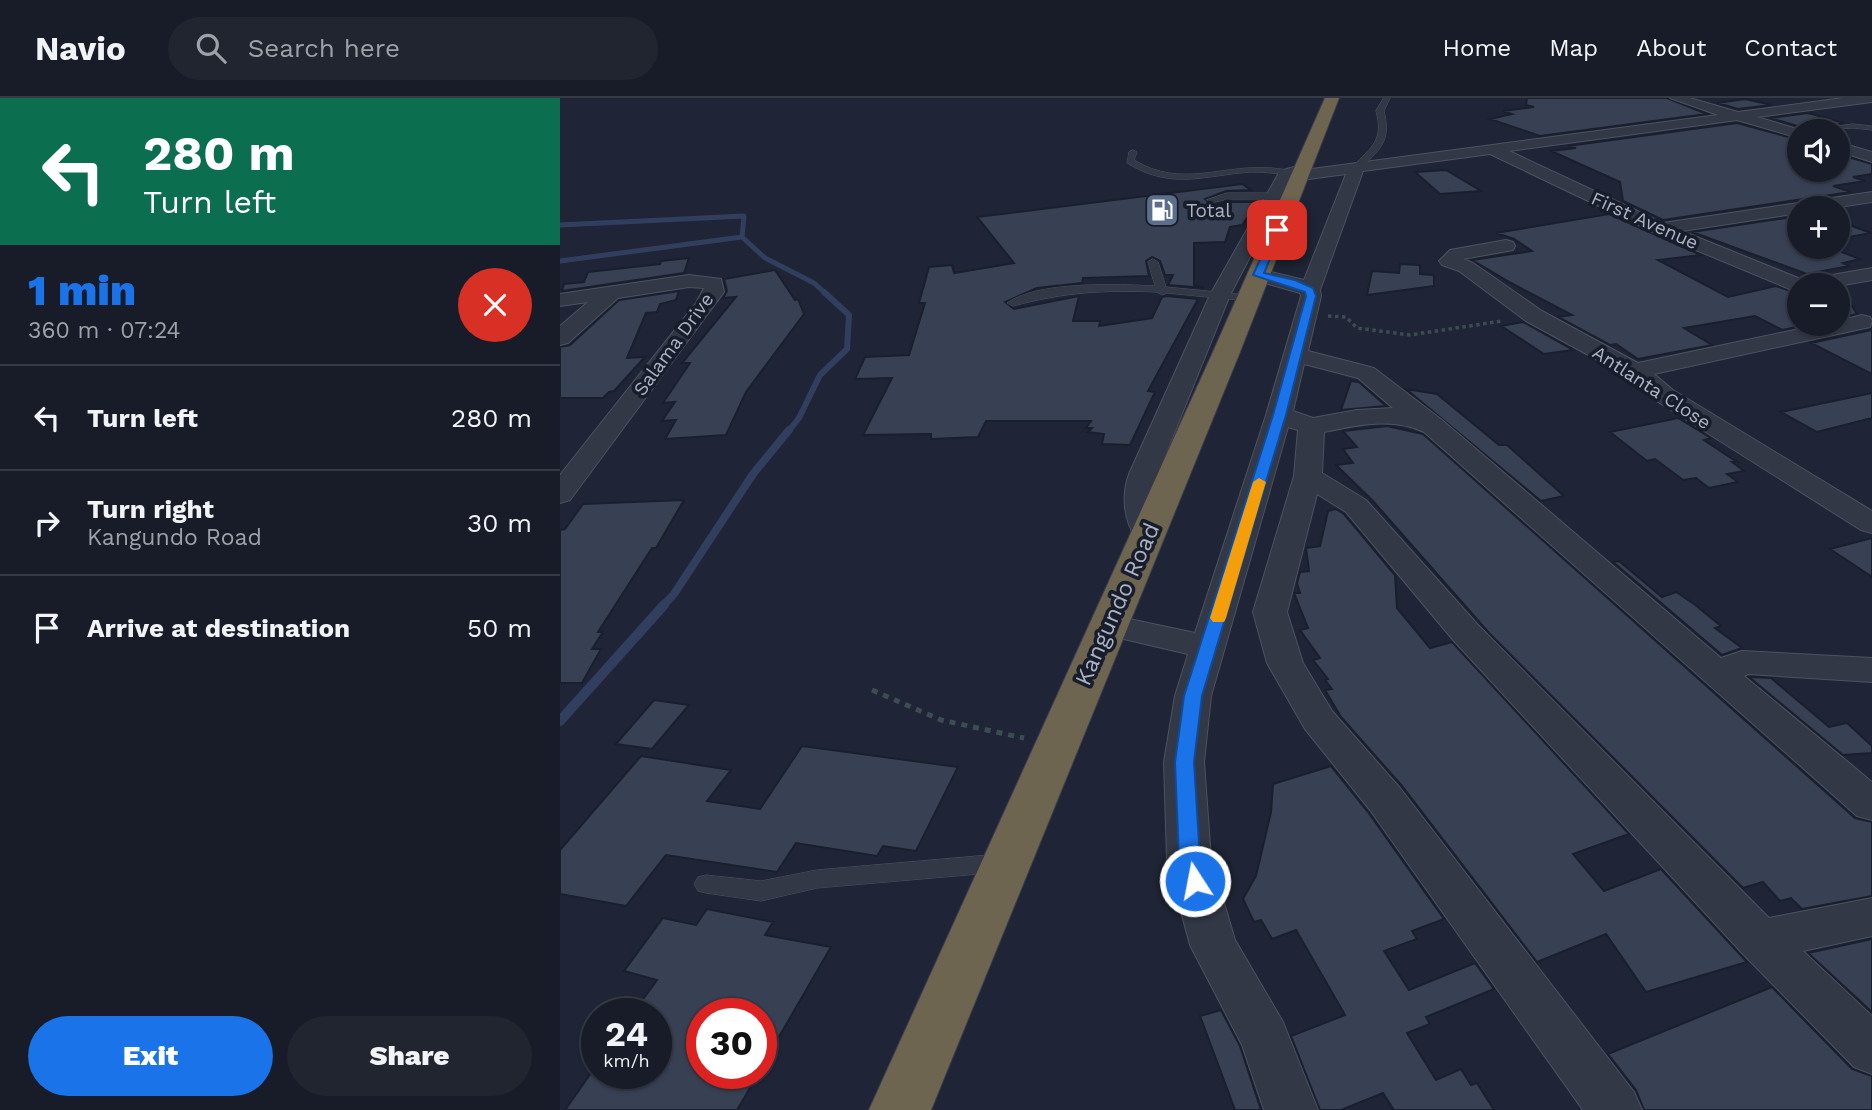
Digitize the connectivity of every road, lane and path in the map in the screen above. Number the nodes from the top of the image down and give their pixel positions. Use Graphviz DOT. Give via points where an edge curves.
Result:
graph roads {
  1 [pos="1332,98"];
  2 [pos="1387,98"];
  3 [pos="1676,98"];
  4 [pos="1872,98"];
  5 [pos="1739,116"];
  6 [pos="1850,126"];
  7 [pos="1872,128"];
  8 [pos="1787,129"];
  9 [pos="1492,149"];
  10 [pos="1850,150"];
  11 [pos="1133,152"];
  12 [pos="1430,157"];
  13 [pos="1872,157"];
  14 [pos="1407,160"];
  15 [pos="1356,168"];
  16 [pos="1292,178"];
  17 [pos="1872,197"];
  18 [pos="1211,200"];
  19 [pos="1661,229"];
  20 [pos="1506,246"];
  21 [pos="1153,262"];
  22 [pos="1872,274"];
  23 [pos="1850,279"];
  24 [pos="1787,281"];
  25 [pos="1242,289"];
  26 [pos="1310,290"];
  27 [pos="1162,292"];
  28 [pos="611,293"];
  29 [pos="560,300"];
  30 [pos="1013,303"];
  31 [pos="1850,315"];
  32 [pos="1307,316"];
  33 [pos="1534,316"];
  34 [pos="1867,325"];
  35 [pos="560,338"];
  36 [pos="1295,355"];
  37 [pos="1635,371"];
  38 [pos="1295,421"];
  39 [pos="1425,422"];
  40 [pos="1308,476"];
  41 [pos="560,494"];
  42 [pos="1872,524"];
  43 [pos="1107,625"];
  44 [pos="1209,647"];
  45 [pos="1872,670"];
  46 [pos="1719,675"];
  47 [pos="872,690"];
  48 [pos="1056,746"];
  49 [pos="1872,805"];
  50 [pos="1005,863"];
  51 [pos="706,884"];
  52 [pos="1872,918"];
  53 [pos="1760,940"];
  54 [pos="1872,1050"];
  55 [pos="900,1110"];
  56 [pos="1291,1110"];
  57 [pos="1615,1110"];
  1 -- 16 [label="highway, Kangundo Road"];
  2 -- 15 [label="lane" via="1380,111 1381,143"];
  3 -- 5 [label="street"];
  4 -- 5 [label="street"];
  5 -- 8 [label="street"];
  5 -- 9 [label="street"];
  6 -- 7 [label="lane"];
  9 -- 12 [label="street"];
  9 -- 19 [label="street, First Avenue"];
  10 -- 13 [label="street"];
  11 -- 16 [label="lane" via="1130,161 1140,169 1174,177 1253,170"];
  12 -- 14 [label="street"];
  12 -- 14 [label="street" via="1450,170 1423,169"];
  14 -- 15 [label="street"];
  15 -- 16 [label="street"];
  15 -- 26 [label="street"];
  16 -- 18 [label="lane"];
  16 -- 25 [label="highway, Kangundo Road"];
  17 -- 19 [label="street"];
  19 -- 24 [label="street, First Avenue"];
  20 -- 33 [label="street, Antlanta Close" via="1457,254 1449,261 1466,267"];
  21 -- 27 [label="lane"];
  22 -- 23 [label="street"];
  25 -- 26 [label="street" via="1292,282"];
  25 -- 27 [label="lane"];
  25 -- 43 [label="highway, Kangundo Road" via="1148,534"];
  26 -- 32 [label="street"];
  27 -- 30 [label="lane" via="1084,288 1037,293"];
  28 -- 29 [label="street, Salama Drive"];
  28 -- 35 [label="street"];
  28 -- 41 [label="street, Salama Drive" via="689,281 713,283 714,292"];
  31 -- 34 [label="street"];
  32 -- 33 [label="path" via="1346,317 1357,328 1410,335"];
  32 -- 36 [label="street"];
  33 -- 37 [label="street, Antlanta Close"];
  34 -- 37 [label="street"];
  36 -- 38 [label="street"];
  36 -- 39 [label="street" via="1366,373"];
  37 -- 42 [label="street, Antlanta Close" via="1664,395"];
  38 -- 39 [label="street" via="1382,416"];
  38 -- 40 [label="street"];
  38 -- 44 [label="street"];
  39 -- 46 [label="street"];
  40 -- 53 [label="street" via="1356,506 1466,633"];
  40 -- 57 [label="street" via="1270,612 1285,663 1318,720 1385,799"];
  43 -- 44 [label="street"];
  43 -- 48 [label="highway, Kangundo Road"];
  44 -- 56 [label="street" via="1193,696 1184,762 1189,859 1213,945 1265,1038"];
  45 -- 46 [label="street" via="1742,662"];
  46 -- 49 [label="street"];
  47 -- 48 [label="path" via="941,720"];
  48 -- 50 [label="highway, Kangundo Road"];
  50 -- 51 [label="lane" via="817,879 761,891"];
  50 -- 55 [label="highway, Kangundo Road"];
  52 -- 53 [label="street"];
  53 -- 54 [label="street"];
}
